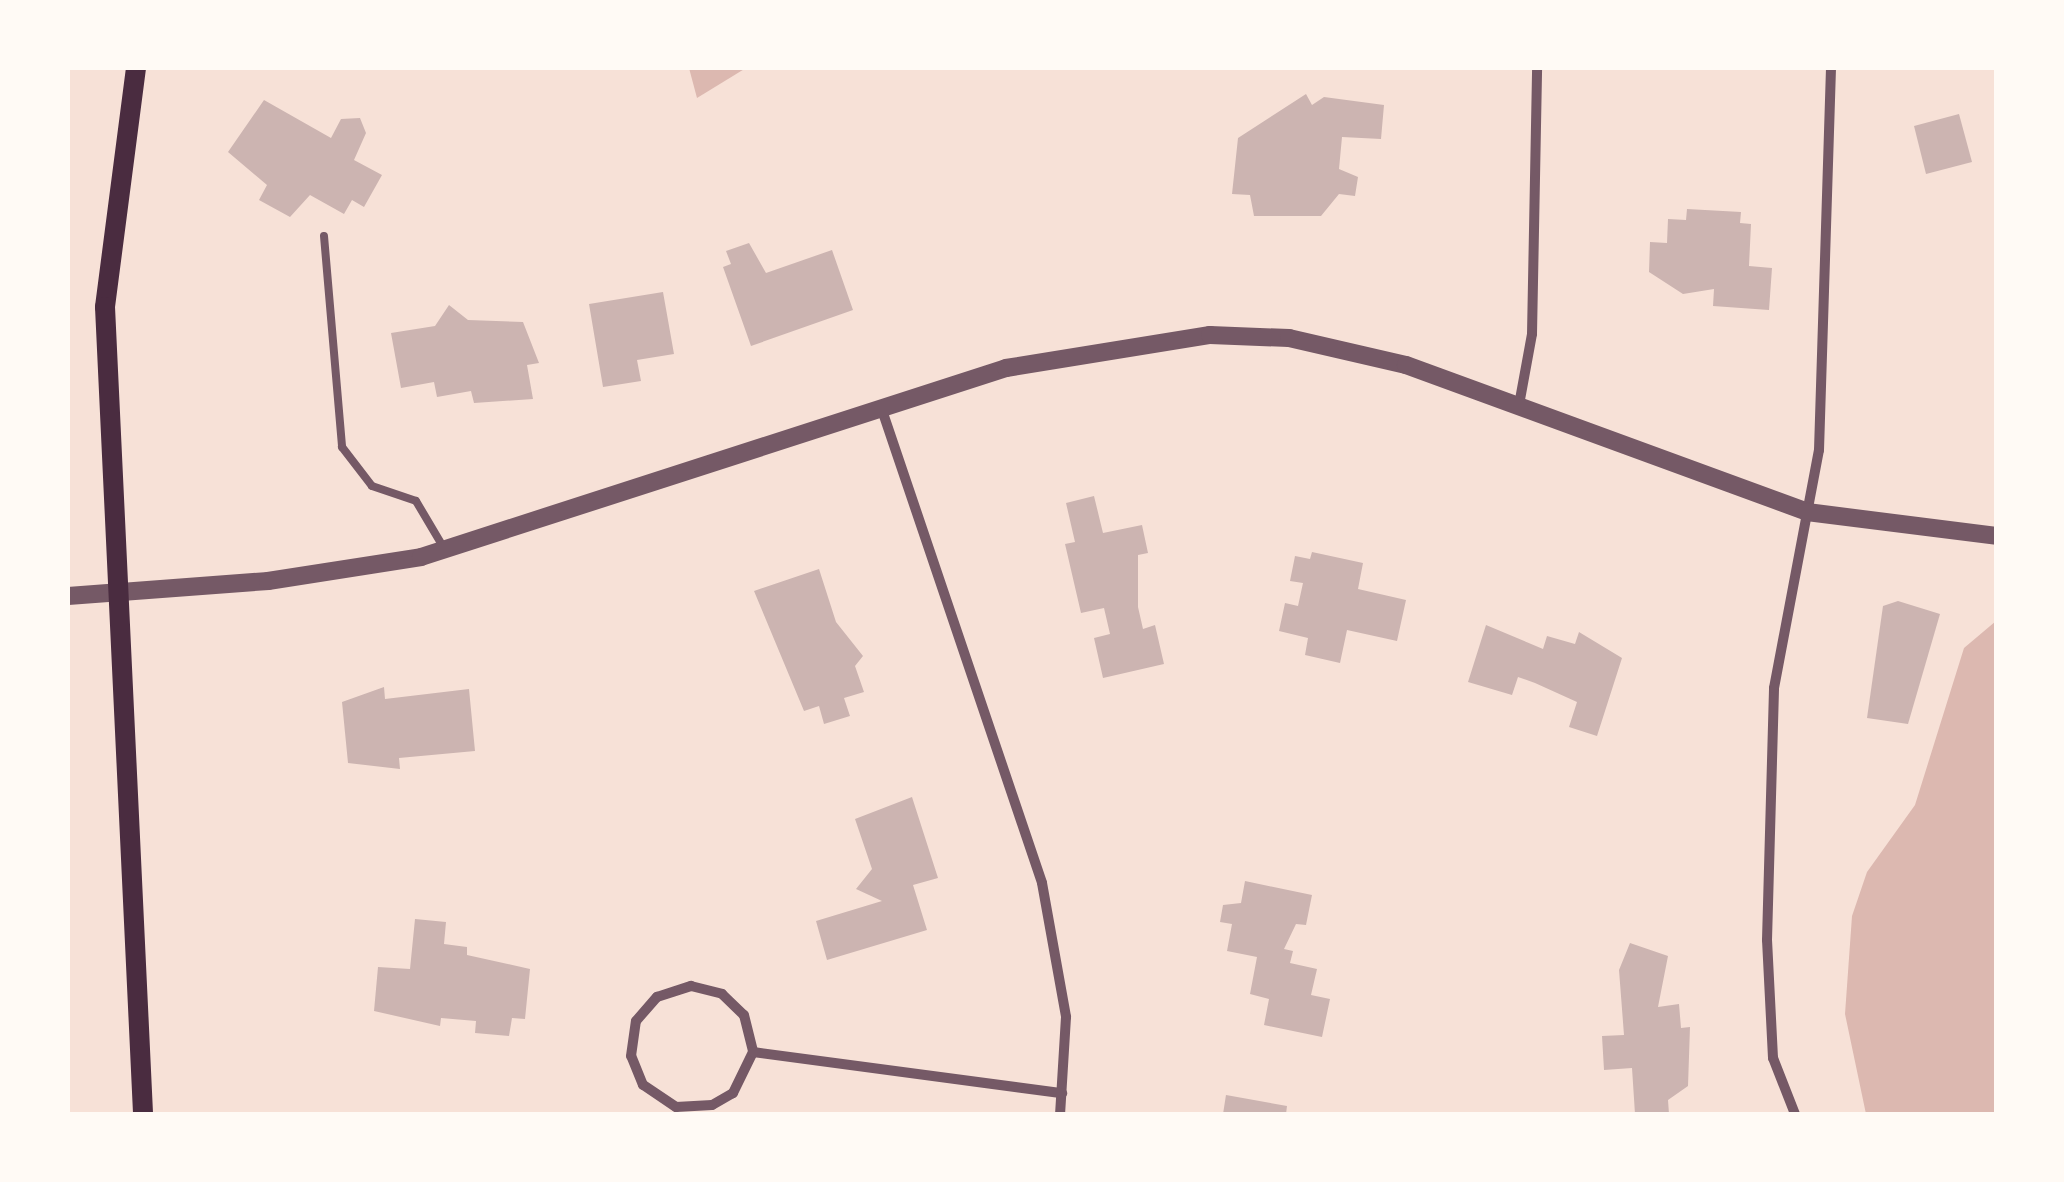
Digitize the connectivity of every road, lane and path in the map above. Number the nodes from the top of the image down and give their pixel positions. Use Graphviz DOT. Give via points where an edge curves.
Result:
graph roads {
  1 [pos="136,68"];
  2 [pos="1537,68"];
  3 [pos="1831,68"];
  4 [pos="324,236"];
  5 [pos="1519,405"];
  6 [pos="882,410"];
  7 [pos="1807,512"];
  8 [pos="1996,536"];
  9 [pos="445,550"];
  10 [pos="120,594"];
  11 [pos="68,596"];
  12 [pos="753,1052"];
  13 [pos="1062,1094"];
  14 [pos="144,1114"];
  15 [pos="1060,1114"];
  16 [pos="1795,1114"];
  1 -- 10 [label="main road" via="105,308"];
  2 -- 5 [label="street" via="1532,334"];
  3 -- 7 [label="street" via="1828,342"];
  4 -- 9 [label="lane" via="342,446 372,486 416,501"];
  5 -- 6 [label="street" via="1337,346 1210,334 1066,352"];
  5 -- 7 [label="street"];
  6 -- 9 [label="street"];
  6 -- 13 [label="street" via="1042,884 1066,1017"];
  7 -- 8 [label="street"];
  7 -- 16 [label="street" via="1774,688 1767,940 1773,1058"];
  9 -- 10 [label="street" via="287,579"];
  10 -- 11 [label="street"];
  10 -- 14 [label="main road"];
  12 -- 12 [label="street" via="744,1015 722,994 691,986 656,997 636,1021 631,1056 644,1085 676,1106 712,1105 733,1092"];
  12 -- 13 [label="street"];
  13 -- 15 [label="street"];
}
